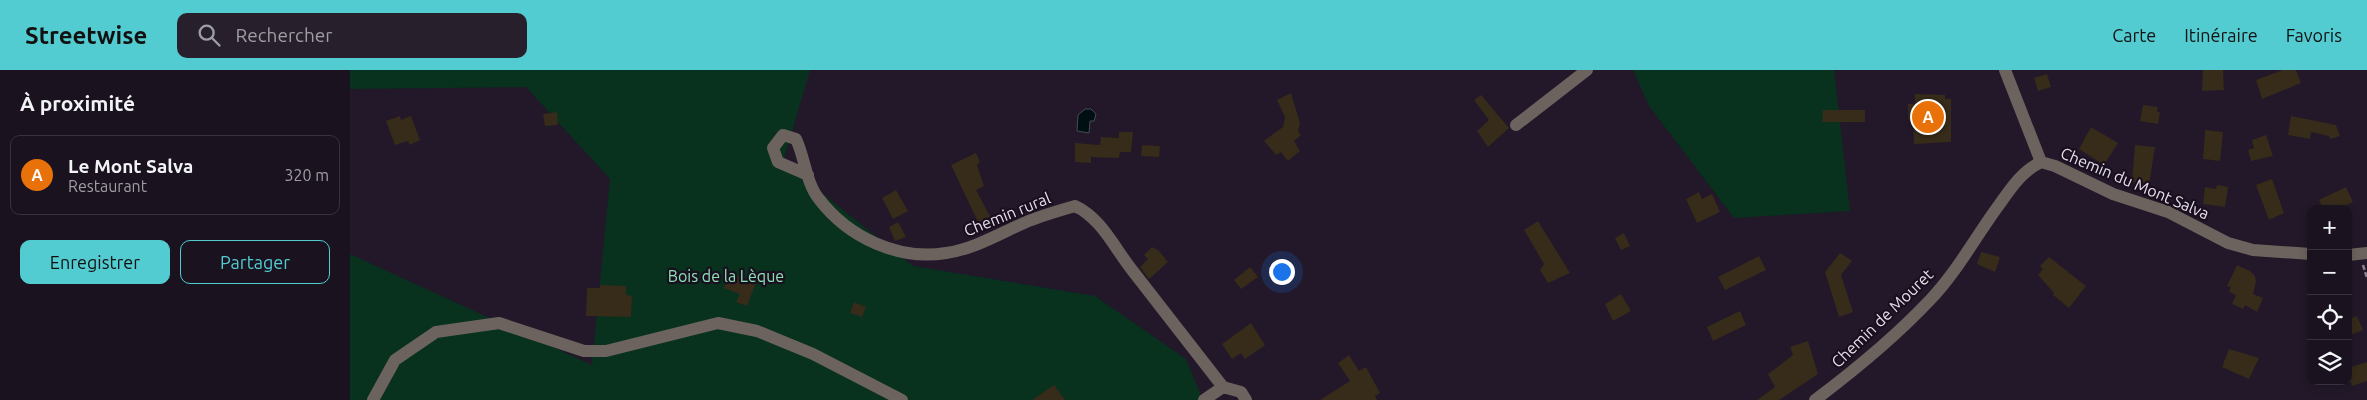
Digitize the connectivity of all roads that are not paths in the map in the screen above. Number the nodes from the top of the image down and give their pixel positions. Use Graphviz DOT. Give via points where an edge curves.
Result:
graph roads {
  1 [pos="1587,70"];
  2 [pos="2005,70"];
  3 [pos="1516,125"];
  4 [pos="2040,162"];
  5 [pos="808,175"];
  6 [pos="2367,253"];
  7 [pos="2307,254"];
  8 [pos="2352,255"];
  9 [pos="1223,387"];
  10 [pos="373,400"];
  11 [pos="902,400"];
  12 [pos="1204,400"];
  13 [pos="1246,400"];
  14 [pos="1815,400"];
  1 -- 3 [label="street"];
  2 -- 4 [label="street, Chemin du Mont Salva"];
  4 -- 7 [label="street, Chemin du Mont Salva" via="2113,194 2168,212 2228,243 2252,250"];
  4 -- 14 [label="street, Chemin de Mouret" via="2016,182 1930,300 1871,355"];
  5 -- 9 [label="street, Chemin rural" via="818,198 856,235 877,245 914,253 946,254 978,245 1026,222 1074,206 1087,211"];
  6 -- 8 [label="street"];
  9 -- 12 [label="street"];
  9 -- 13 [label="street" via="1240,392"];
  10 -- 11 [label="street" via="395,360 436,332 499,323 584,351 598,351 718,323 757,331 813,354"];
}
